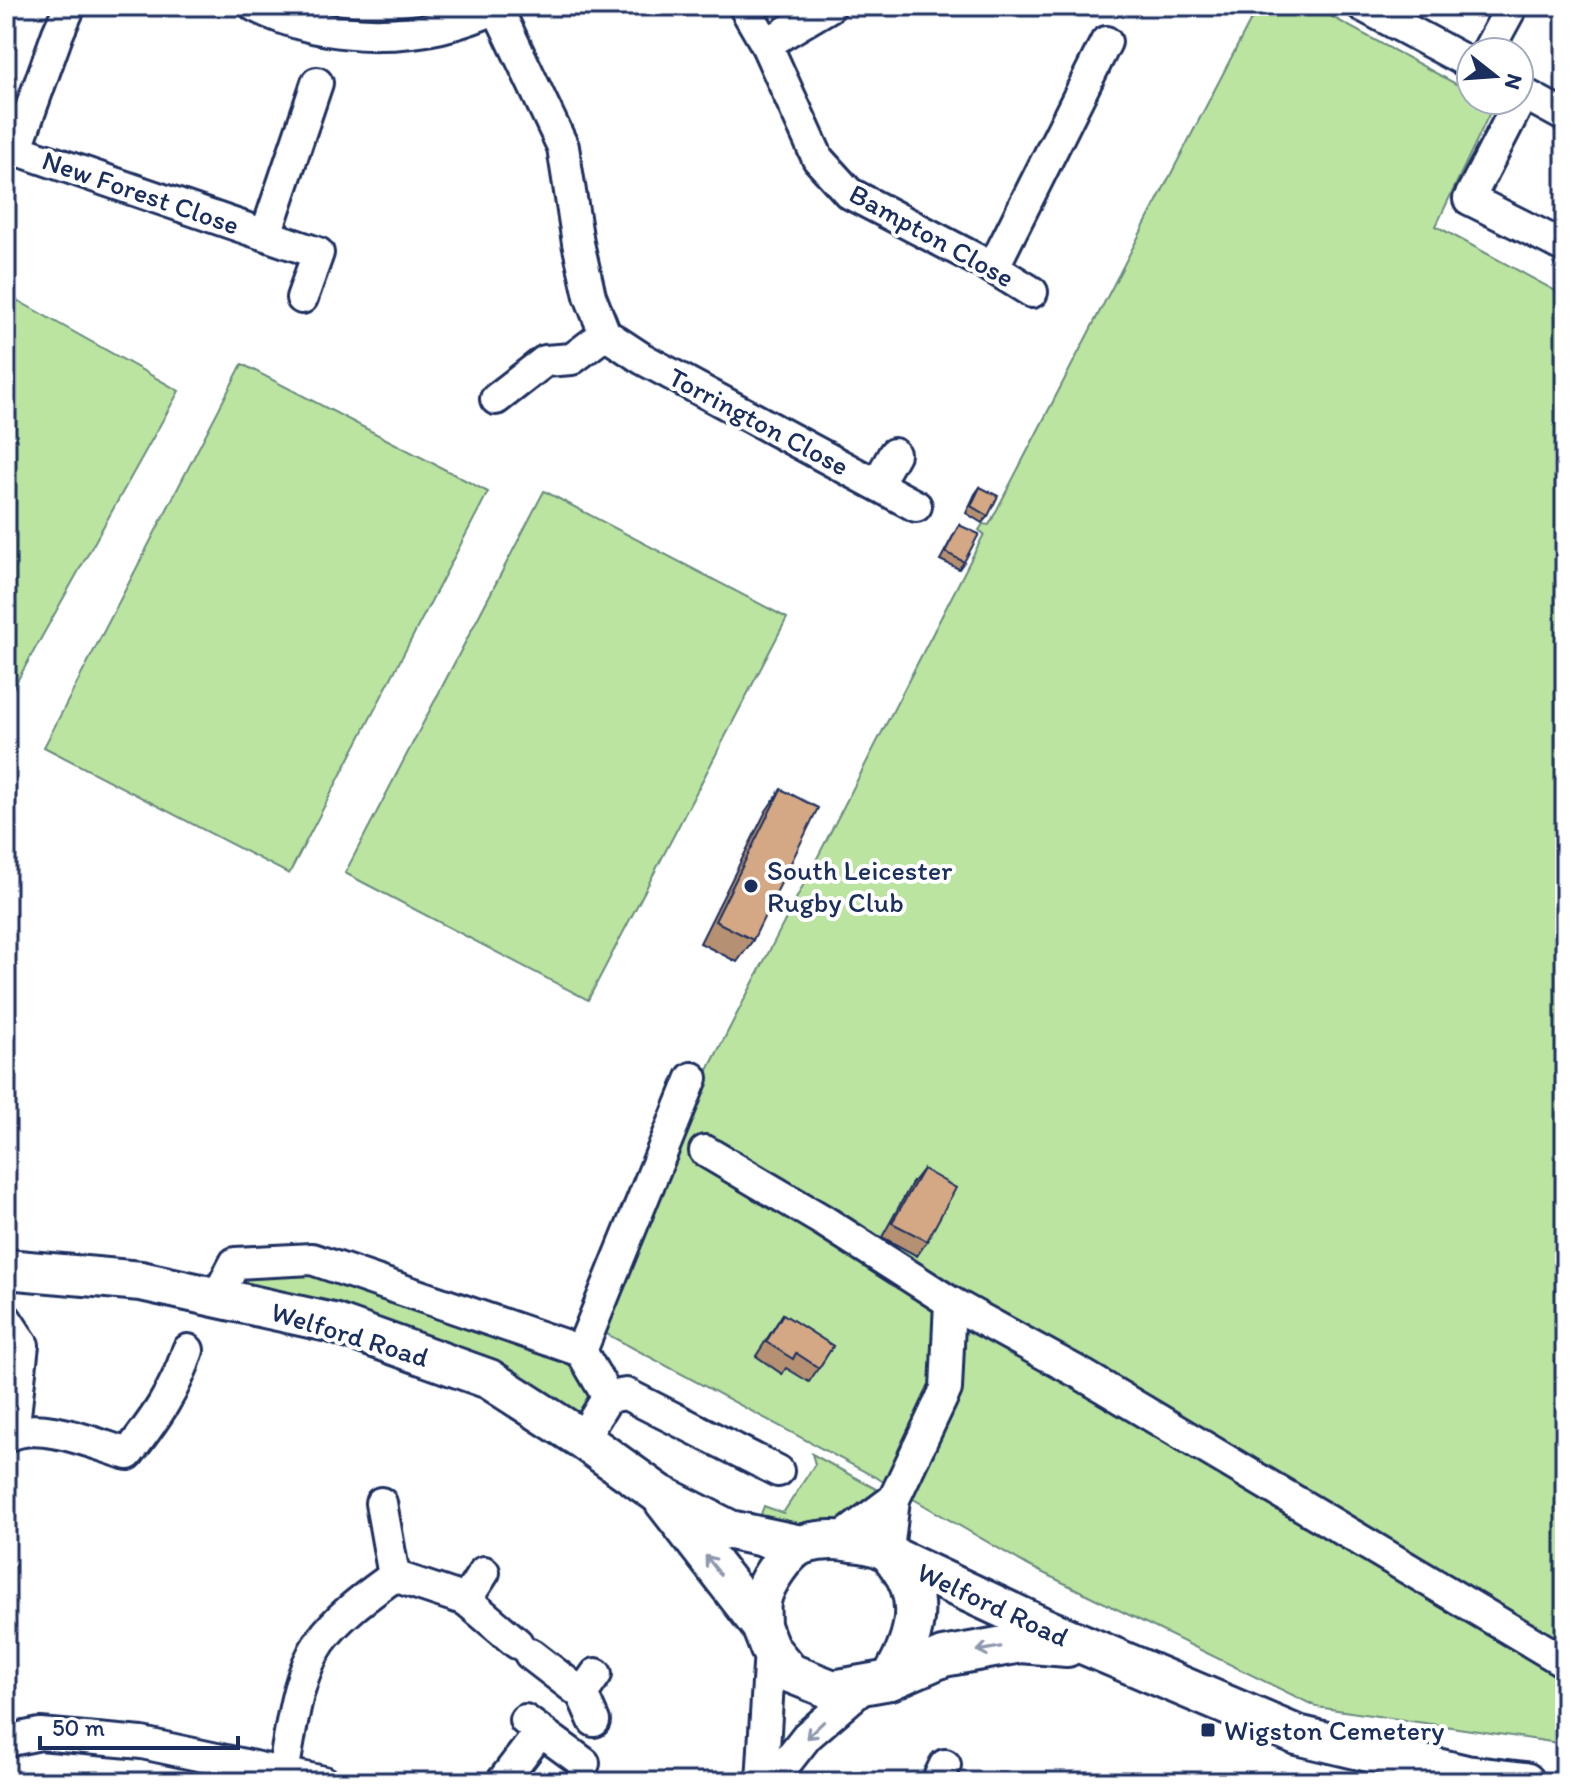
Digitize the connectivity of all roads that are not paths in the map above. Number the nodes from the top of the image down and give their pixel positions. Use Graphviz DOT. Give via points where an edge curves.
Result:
graph roads {
  1 [pos="70,6"];
  2 [pos="255,6"];
  3 [pos="744,6"];
  4 [pos="830,6"];
  5 [pos="1363,6"];
  6 [pos="1512,6"];
  7 [pos="498,7"];
  8 [pos="1496,36"];
  9 [pos="1106,42"];
  10 [pos="766,44"];
  11 [pos="1455,55"];
  12 [pos="317,83"];
  13 [pos="1535,100"];
  14 [pos="1509,116"];
  15 [pos="1565,116"];
  16 [pos="11,148"];
  17 [pos="266,234"];
  18 [pos="1565,247"];
  19 [pos="993,268"];
  20 [pos="1032,292"];
  21 [pos="302,298"];
  22 [pos="605,334"];
  23 [pos="496,399"];
  24 [pos="894,454"];
  25 [pos="877,484"];
  26 [pos="916,506"];
  27 [pos="692,1078"];
  28 [pos="705,1151"];
  29 [pos="6,1269"];
  30 [pos="217,1297"];
  31 [pos="950,1302"];
  32 [pos="6,1319"];
  33 [pos="188,1350"];
  34 [pos="581,1351"];
  35 [pos="608,1397"];
  36 [pos="10,1435"];
  37 [pos="582,1439"];
  38 [pos="778,1471"];
  39 [pos="659,1494"];
  40 [pos="894,1499"];
  41 [pos="381,1503"];
  42 [pos="839,1540"];
  43 [pos="801,1545"];
  44 [pos="890,1554"];
  45 [pos="484,1572"];
  46 [pos="394,1576"];
  47 [pos="466,1600"];
  48 [pos="766,1638"];
  49 [pos="1094,1649"];
  50 [pos="1565,1662"];
  51 [pos="878,1682"];
  52 [pos="594,1721"];
  53 [pos="6,1741"];
  54 [pos="584,1763"];
  55 [pos="283,1772"];
  56 [pos="324,1782"];
  57 [pos="502,1782"];
  58 [pos="762,1782"];
  59 [pos="771,1782"];
  60 [pos="1525,1782"];
  1 -- 16 [label="street, New Forest Close"];
  2 -- 7 [label="street" via="304,27 352,34 441,27"];
  3 -- 10 [label="street, Bampton Close"];
  4 -- 10 [label="street"];
  5 -- 11 [label="street"];
  6 -- 8 [label="street"];
  7 -- 22 [label="street" via="563,147 578,243"];
  9 -- 19 [label="street"];
  10 -- 19 [label="street, Bampton Close" via="818,159 849,193"];
  12 -- 17 [label="street, New Forest Close"];
  13 -- 15 [label="street"];
  14 -- 18 [label="street" via="1469,199"];
  16 -- 17 [label="street, New Forest Close"];
  17 -- 21 [label="street, New Forest Close" via="318,253"];
  19 -- 20 [label="street, Bampton Close"];
  22 -- 23 [label="street" via="572,359 545,361"];
  22 -- 25 [label="street, Torrington Close"];
  24 -- 25 [label="street"];
  25 -- 26 [label="street, Torrington Close"];
  27 -- 34 [label="street"];
  28 -- 31 [label="street"];
  29 -- 30 [label="main road, Welford Road" via="141,1281"];
  30 -- 34 [label="street" via="235,1263 312,1259"];
  30 -- 37 [label="main road, Welford Road" via="333,1323 489,1379"];
  31 -- 40 [label="street" via="946,1389"];
  31 -- 50 [label="street"];
  32 -- 36 [label="street" via="23,1345"];
  33 -- 36 [label="street" via="170,1396 128,1454 51,1430"];
  34 -- 35 [label="street"];
  35 -- 37 [label="street"];
  35 -- 38 [label="street" via="626,1394"];
  37 -- 39 [label="main road, Welford Road"];
  39 -- 43 [label="main road, Welford Road" via="730,1530"];
  48 -- 39 [label="main road, Welford Road, one-way"];
  40 -- 42 [label="street"];
  40 -- 44 [label="street"];
  41 -- 46 [label="street"];
  42 -- 43 [label="main road"];
  42 -- 44 [label="main road"];
  43 -- 48 [label="main road" via="772,1572 761,1601"];
  44 -- 49 [label="main road, Welford Road"];
  44 -- 51 [label="main road" via="912,1589 914,1629 904,1658"];
  45 -- 47 [label="street"];
  46 -- 47 [label="street"];
  46 -- 55 [label="street" via="359,1601 320,1642 300,1687"];
  47 -- 52 [label="street" via="514,1640 589,1684"];
  48 -- 51 [label="main road" via="790,1673 833,1690"];
  48 -- 58 [label="street"];
  49 -- 51 [label="main road, Welford Road, one-way" via="1021,1643 943,1657"];
  49 -- 60 [label="main road, Welford Road" via="1297,1735 1466,1775"];
  51 -- 59 [label="street, one-way" via="807,1736"];
  53 -- 55 [label="street" via="40,1734 142,1743"];
  54 -- 57 [label="street" via="533,1726"];
  55 -- 56 [label="street"];
}
